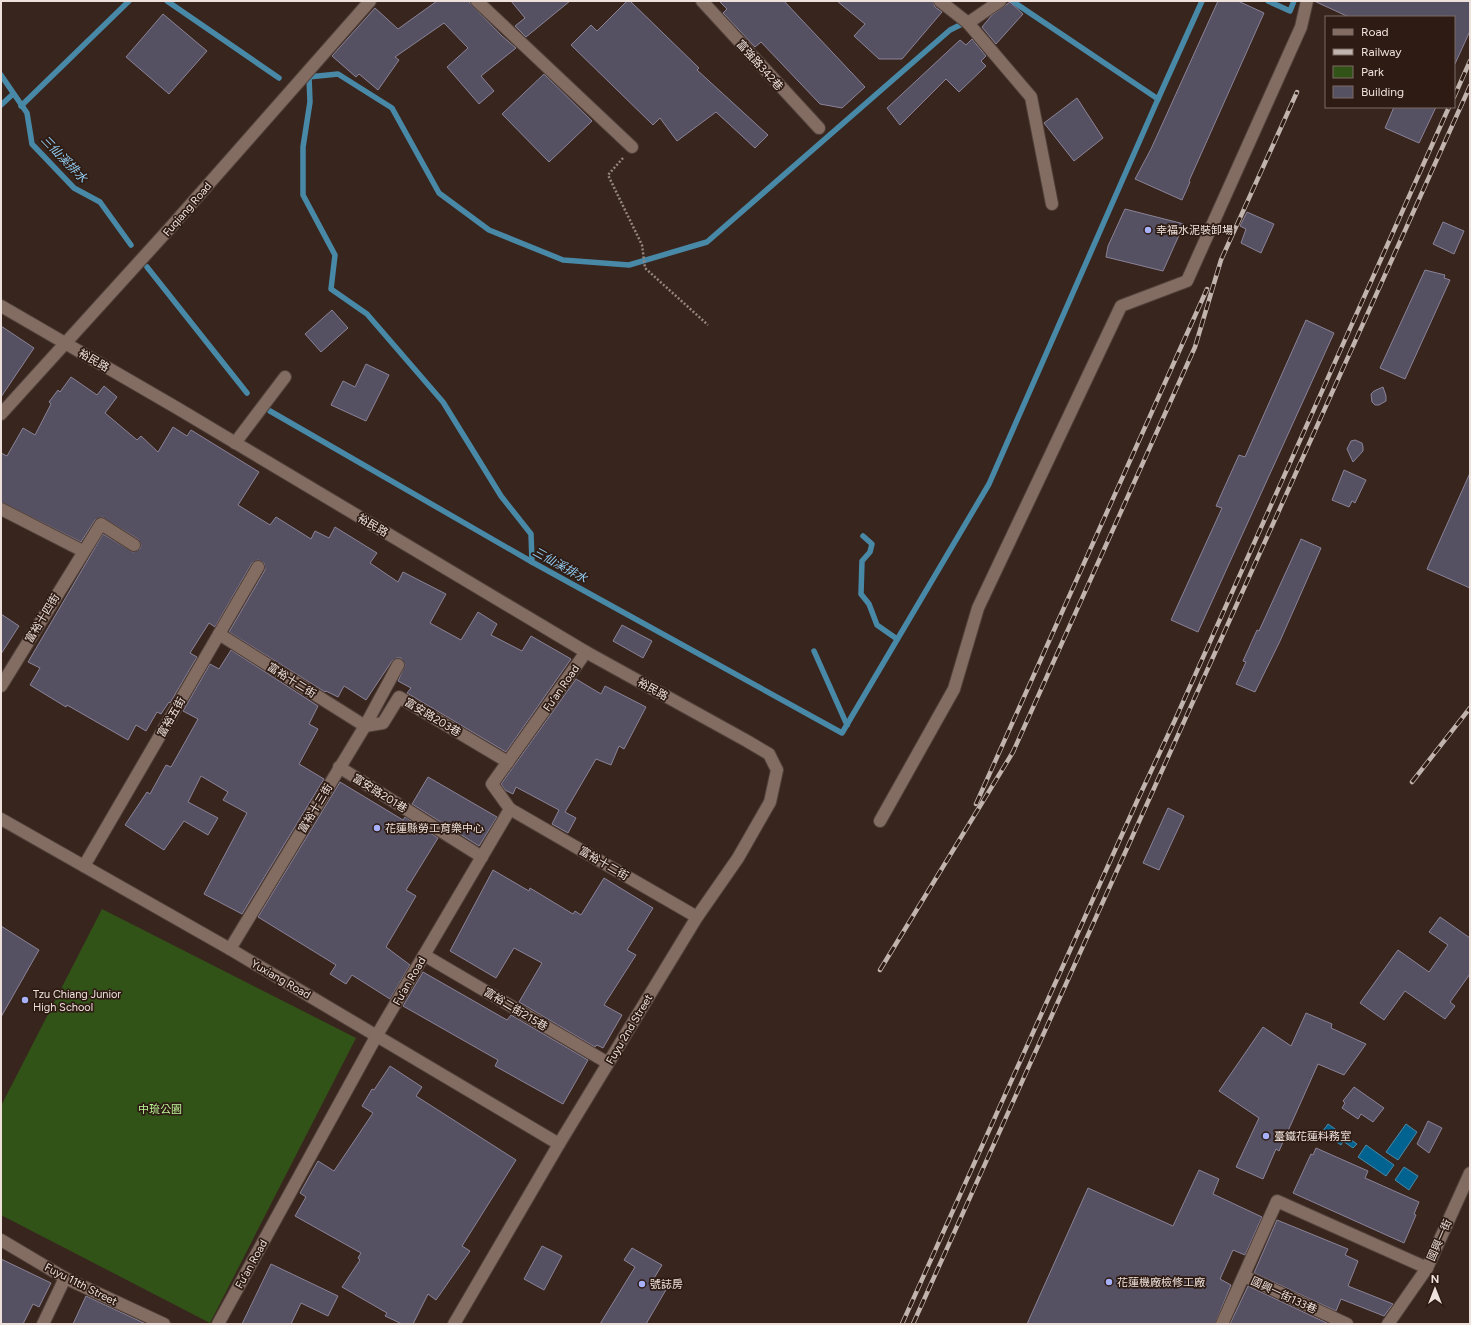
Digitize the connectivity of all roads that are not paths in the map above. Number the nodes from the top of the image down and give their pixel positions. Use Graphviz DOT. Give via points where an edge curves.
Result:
graph roads {
  1 [pos="370,1"];
  2 [pos="477,1"];
  3 [pos="702,1"];
  4 [pos="940,1"];
  5 [pos="1000,1"];
  6 [pos="1307,1"];
  7 [pos="968,23"];
  8 [pos="818,128"];
  9 [pos="632,148"];
  10 [pos="1052,204"];
  11 [pos="1,306"];
  12 [pos="66,343"];
  13 [pos="285,377"];
  14 [pos="1,414"];
  15 [pos="235,443"];
  16 [pos="1,509"];
  17 [pos="134,545"];
  18 [pos="83,551"];
  19 [pos="258,567"];
  20 [pos="219,634"];
  21 [pos="586,652"];
  22 [pos="398,665"];
  23 [pos="1,686"];
  24 [pos="365,726"];
  25 [pos="747,741"];
  26 [pos="508,762"];
  27 [pos="339,767"];
  28 [pos="510,809"];
  29 [pos="1,819"];
  30 [pos="880,821"];
  31 [pos="482,857"];
  32 [pos="84,866"];
  33 [pos="697,917"];
  34 [pos="230,949"];
  35 [pos="424,955"];
  36 [pos="377,1035"];
  37 [pos="608,1063"];
  38 [pos="559,1144"];
  39 [pos="1470,1173"];
  40 [pos="1,1240"];
  41 [pos="1427,1268"];
  42 [pos="1244,1276"];
  43 [pos="65,1278"];
  44 [pos="43,1324"];
  45 [pos="164,1324"];
  46 [pos="218,1324"];
  47 [pos="454,1324"];
  48 [pos="1222,1324"];
  49 [pos="1347,1324"];
  50 [pos="1388,1324"];
  1 -- 12 [label="street, Fuqiang Road"];
  2 -- 9 [label="street"];
  3 -- 8 [label="street, 富強路342巷"];
  4 -- 7 [label="street"];
  5 -- 7 [label="street"];
  6 -- 30 [label="street" via="1301,28 1187,281 1121,306 978,608 954,689"];
  7 -- 10 [label="street" via="1032,97"];
  11 -- 12 [label="street, 裕民路"];
  12 -- 14 [label="street, Fuqiang Road"];
  12 -- 15 [label="street, 裕民路"];
  13 -- 15 [label="street"];
  15 -- 21 [label="street, 裕民路"];
  16 -- 18 [label="street"];
  17 -- 18 [label="street, 富裕十四街" via="101,524"];
  18 -- 23 [label="street, 富裕十四街"];
  19 -- 20 [label="street, 富裕五街"];
  20 -- 24 [label="street, 富裕十二街"];
  20 -- 32 [label="street, 富裕五街"];
  21 -- 25 [label="street, 裕民路"];
  21 -- 26 [label="street, Fu’an Road"];
  22 -- 24 [label="street, 富裕十三街"];
  24 -- 26 [label="street, 富安路203巷" via="383,722 399,697"];
  24 -- 27 [label="street, 富裕十三街"];
  25 -- 33 [label="street, Fuyu 2nd Street" via="769,754 777,770 770,802 738,858"];
  26 -- 28 [label="street, Fu’an Road" via="492,784"];
  27 -- 31 [label="street, 富安路201巷"];
  27 -- 34 [label="street, 富裕十三街"];
  28 -- 31 [label="street, Fu’an Road"];
  28 -- 33 [label="street, 富裕十二街"];
  29 -- 32 [label="street, Yuxiang Road"];
  31 -- 35 [label="street, Fu’an Road"];
  32 -- 34 [label="street, Yuxiang Road"];
  33 -- 37 [label="street, Fuyu 2nd Street"];
  34 -- 36 [label="street, Yuxiang Road"];
  35 -- 36 [label="street, Fu’an Road"];
  35 -- 37 [label="street, 富裕二街215巷"];
  36 -- 38 [label="street, Yuxiang Road"];
  36 -- 46 [label="street, Fu’an Road"];
  37 -- 38 [label="street, Fuyu 2nd Street"];
  38 -- 47 [label="street, Fuyu 2nd Street"];
  39 -- 41 [label="street, 國興一街"];
  40 -- 43 [label="street, Fuyu 11th Street"];
  41 -- 42 [label="street" via="1277,1201"];
  41 -- 50 [label="street, 國興一街"];
  42 -- 48 [label="street"];
  42 -- 49 [label="street, 國興一街133巷"];
  43 -- 44 [label="street"];
  43 -- 45 [label="street, Fuyu 11th Street"];
}
